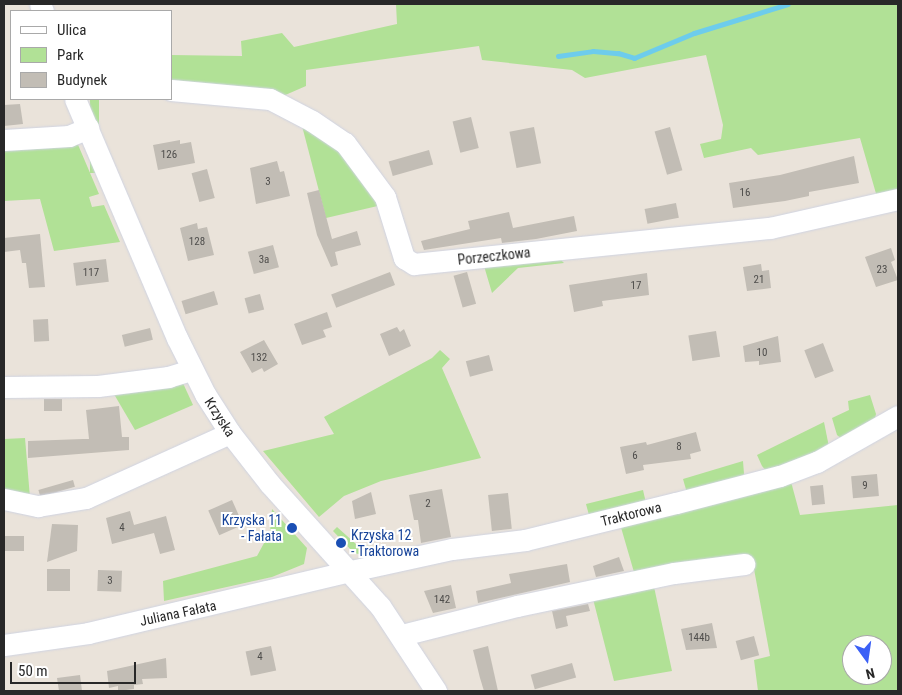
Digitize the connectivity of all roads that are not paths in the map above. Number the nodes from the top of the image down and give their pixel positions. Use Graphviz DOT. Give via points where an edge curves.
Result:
graph roads {
  1 [pos="172,90"];
  2 [pos="75,100"];
  3 [pos="88,128"];
  4 [pos="4,140"];
  5 [pos="898,199"];
  6 [pos="192,370"];
  7 [pos="4,387"];
  8 [pos="898,416"];
  9 [pos="230,433"];
  10 [pos="4,498"];
  11 [pos="744,564"];
  12 [pos="350,571"];
  13 [pos="402,635"];
  14 [pos="4,645"];
  15 [pos="436,691"];
  1 -- 5 [label="street, Porzeczkowa" via="270,99 312,121 345,144 385,197 404,258 414,264 770,228"];
  2 -- 3 [label="street, Krzyska"];
  3 -- 4 [label="street" via="69,136"];
  3 -- 6 [label="street, Krzyska"];
  6 -- 7 [label="street" via="168,377 98,386"];
  6 -- 9 [label="street, Krzyska"];
  8 -- 12 [label="street, Traktorowa" via="817,462 780,476 525,540 452,549"];
  9 -- 10 [label="street" via="86,498 38,506"];
  9 -- 12 [label="street, Krzyska" via="270,484"];
  11 -- 13 [label="street" via="674,573 517,606"];
  12 -- 13 [label="street, Krzyska"];
  12 -- 14 [label="street, Juliana Fałata" via="97,631"];
  13 -- 15 [label="street, Krzyska"];
}
